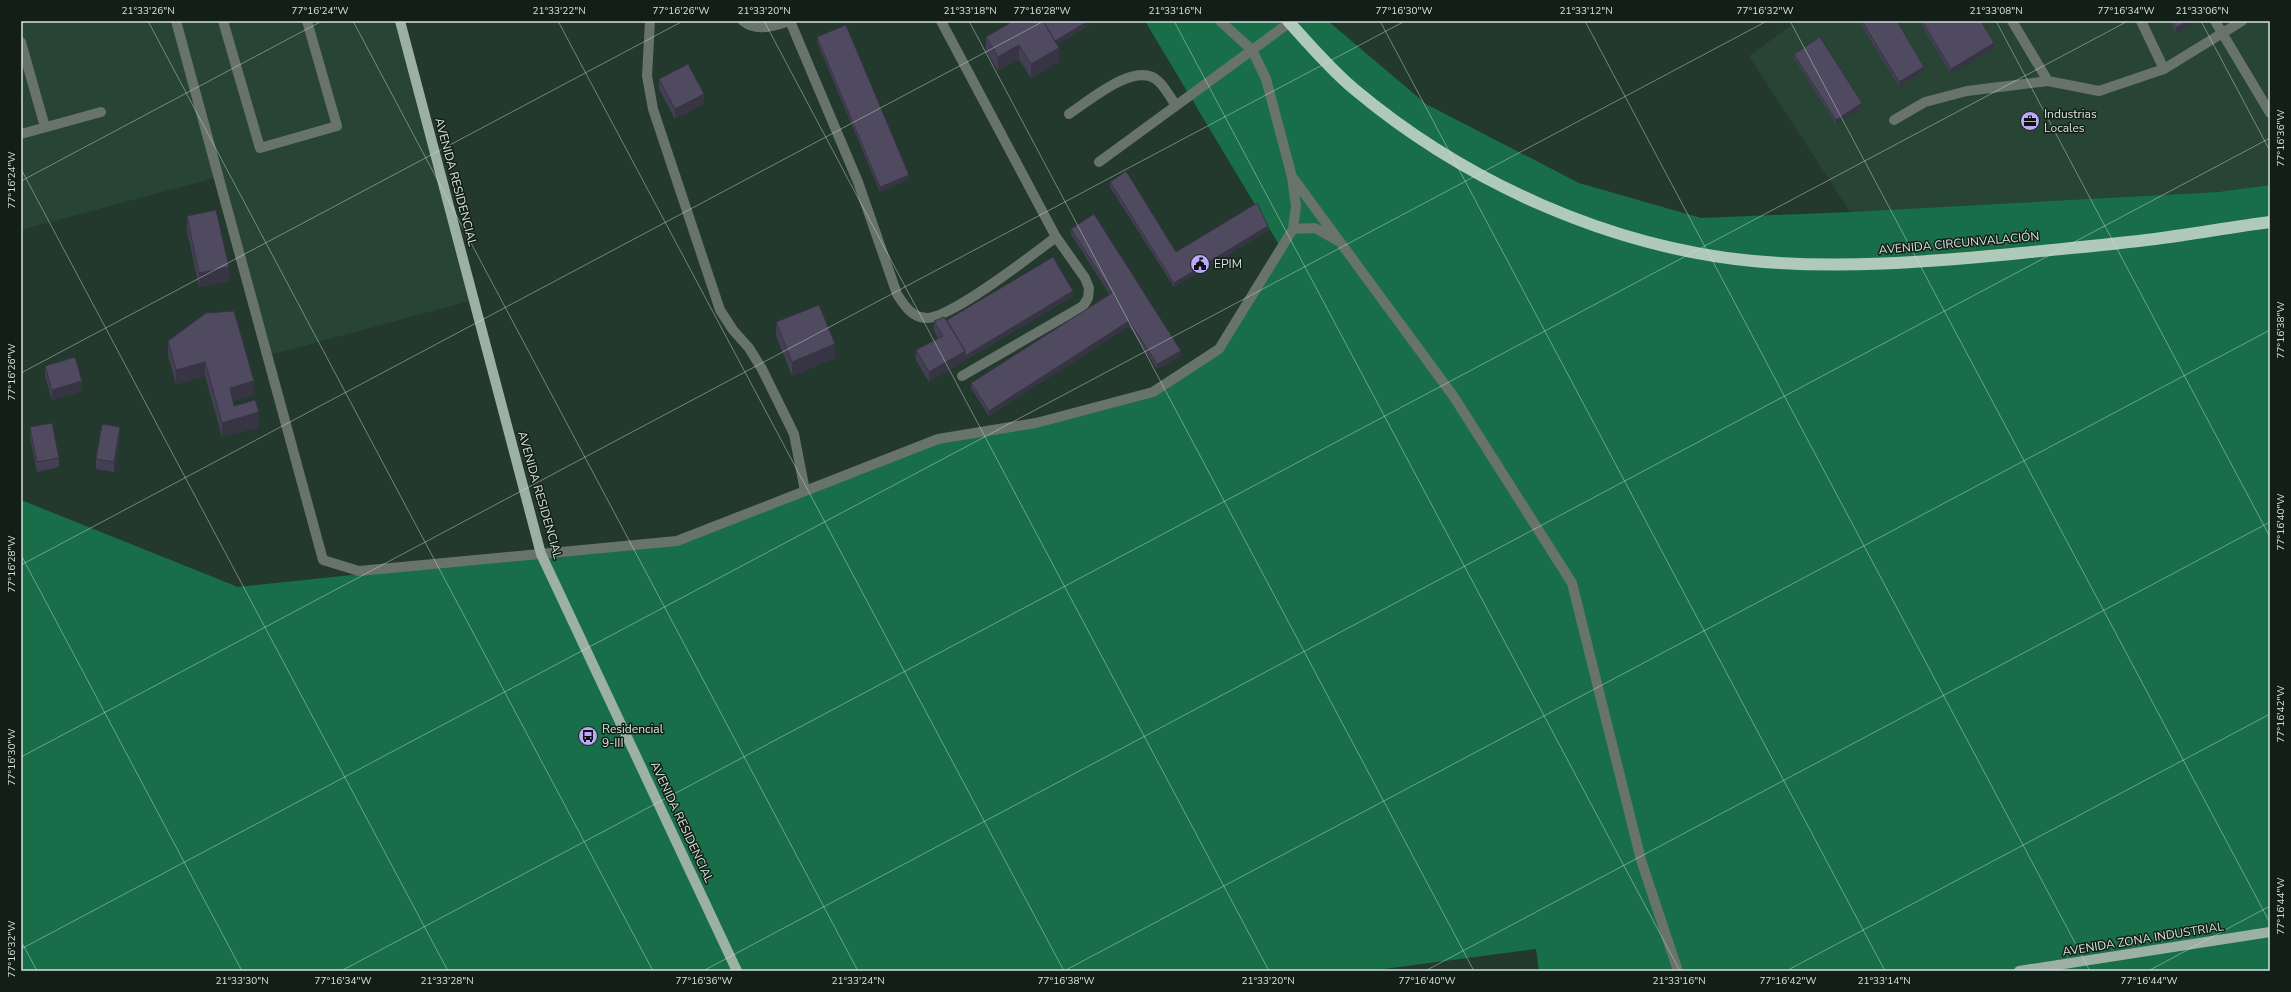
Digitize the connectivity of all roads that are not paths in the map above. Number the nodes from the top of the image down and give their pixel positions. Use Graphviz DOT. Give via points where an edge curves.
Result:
graph roads {
  1 [pos="176,21"];
  2 [pos="223,21"];
  3 [pos="306,21"];
  4 [pos="400,21"];
  5 [pos="650,21"];
  6 [pos="743,21"];
  7 [pos="941,21"];
  8 [pos="1220,21"];
  9 [pos="2011,21"];
  10 [pos="2140,21"];
  11 [pos="2215,21"];
  12 [pos="2242,21"];
  13 [pos="1288,22"];
  14 [pos="2222,32"];
  15 [pos="21,42"];
  16 [pos="1252,50"];
  17 [pos="2164,69"];
  18 [pos="2048,81"];
  19 [pos="1176,106"];
  20 [pos="101,112"];
  21 [pos="2270,113"];
  22 [pos="1069,114"];
  23 [pos="1894,120"];
  24 [pos="45,127"];
  25 [pos="21,134"];
  26 [pos="1099,162"];
  27 [pos="1292,177"];
  28 [pos="2270,222"];
  29 [pos="1293,229"];
  30 [pos="1056,237"];
  31 [pos="1340,242"];
  32 [pos="962,376"];
  33 [pos="805,491"];
  34 [pos="541,554"];
  35 [pos="2270,932"];
  36 [pos="737,971"];
  37 [pos="1678,971"];
  38 [pos="2019,971"];
  1 -- 34 [label="street" via="323,560 359,571"];
  2 -- 3 [label="street" via="260,148 337,126"];
  4 -- 34 [label="main road, AVENIDA RESIDENCIAL"];
  5 -- 33 [label="street" via="646,76 653,109 720,310 762,369 794,434"];
  6 -- 30 [label="street" via="755,28 790,21 858,182 892,281 905,307 914,314 926,318 940,315 993,283"];
  7 -- 30 [label="street"];
  8 -- 16 [label="street"];
  9 -- 18 [label="street"];
  10 -- 17 [label="street"];
  11 -- 14 [label="street"];
  12 -- 14 [label="street"];
  13 -- 16 [label="street"];
  13 -- 28 [label="highway, AVENIDA CIRCUNVALACIÓN" via="1354,89 1479,174 1562,213 1631,237 1699,253 1753,260 1835,265 1911,264 2154,239"];
  14 -- 17 [label="street"];
  14 -- 21 [label="street"];
  15 -- 24 [label="street"];
  16 -- 19 [label="street"];
  16 -- 27 [label="street" via="1266,79"];
  17 -- 18 [label="street" via="2099,91"];
  18 -- 23 [label="street" via="1967,91 1925,102"];
  19 -- 22 [label="street" via="1158,80 1145,74 1133,75 1118,82"];
  19 -- 26 [label="street"];
  20 -- 24 [label="street"];
  24 -- 25 [label="street"];
  27 -- 29 [label="street" via="1296,206"];
  27 -- 31 [label="street"];
  29 -- 31 [label="street" via="1315,228"];
  29 -- 33 [label="street" via="1219,350 1153,392 1036,423 938,439"];
  30 -- 32 [label="street" via="1085,278 1089,288 1088,298 1083,306"];
  31 -- 37 [label="street" via="1454,398 1572,583 1641,860"];
  33 -- 34 [label="street" via="677,541"];
  34 -- 36 [label="main road, AVENIDA RESIDENCIAL"];
  35 -- 38 [label="main road, AVENIDA ZONA INDUSTRIAL"];
}
